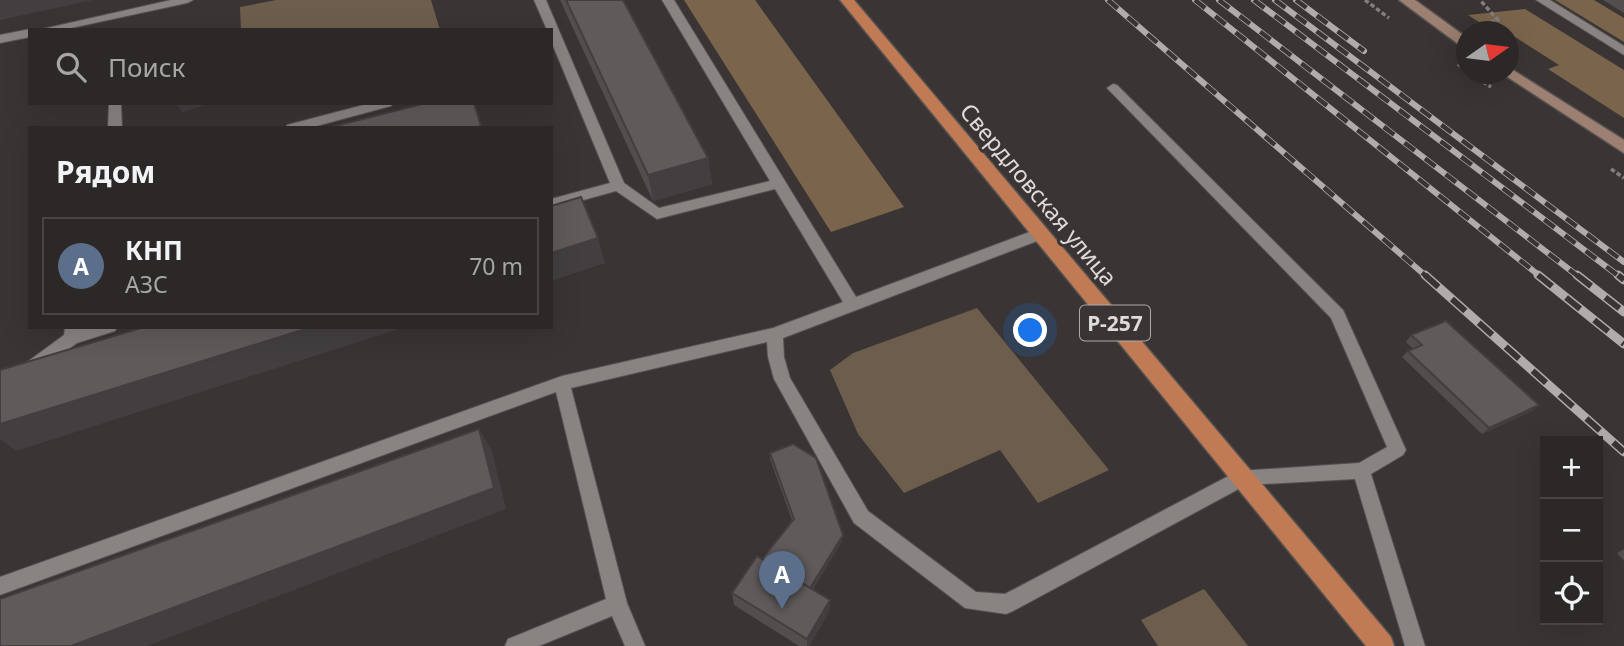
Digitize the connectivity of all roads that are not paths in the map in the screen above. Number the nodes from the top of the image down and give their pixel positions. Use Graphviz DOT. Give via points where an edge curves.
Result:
graph roads {
  1 [pos="187,0"];
  2 [pos="540,0"];
  3 [pos="668,0"];
  4 [pos="847,0"];
  5 [pos="1406,0"];
  6 [pos="1542,0"];
  7 [pos="115,15"];
  8 [pos="53,28"];
  9 [pos="115,28"];
  10 [pos="548,28"];
  11 [pos="28,33"];
  12 [pos="1456,36"];
  13 [pos="0,39"];
  14 [pos="1624,51"];
  15 [pos="557,59"];
  16 [pos="1519,78"];
  17 [pos="1113,88"];
  18 [pos="115,105"];
  19 [pos="379,105"];
  20 [pos="115,126"];
  21 [pos="300,126"];
  22 [pos="1624,148"];
  23 [pos="780,183"];
  24 [pos="618,186"];
  25 [pos="553,203"];
  26 [pos="1040,234"];
  27 [pos="853,306"];
  28 [pos="94,329"];
  29 [pos="72,332"];
  30 [pos="775,334"];
  31 [pos="562,383"];
  32 [pos="0,391"];
  33 [pos="1361,471"];
  34 [pos="1244,477"];
  35 [pos="0,586"];
  36 [pos="617,604"];
  37 [pos="515,646"];
  38 [pos="635,646"];
  39 [pos="1382,646"];
  40 [pos="1415,646"];
  1 -- 7 [label="lane"];
  2 -- 10 [label="lane"];
  3 -- 23 [label="lane"];
  4 -- 26 [label="highway, Свердловская улица / Р-257"];
  5 -- 12 [label="main road"];
  6 -- 14 [label="lane"];
  7 -- 8 [label="lane"];
  7 -- 9 [label="lane"];
  11 -- 13 [label="lane"];
  15 -- 24 [label="lane"];
  16 -- 22 [label="main road"];
  17 -- 33 [label="lane" via="1337,314 1397,450"];
  18 -- 20 [label="lane"];
  19 -- 21 [label="lane"];
  23 -- 24 [label="lane" via="657,214"];
  23 -- 27 [label="lane"];
  24 -- 25 [label="lane"];
  26 -- 27 [label="lane"];
  26 -- 34 [label="highway, Свердловская улица / Р-257"];
  27 -- 30 [label="lane"];
  28 -- 29 [label="lane"];
  29 -- 32 [label="lane"];
  30 -- 31 [label="lane"];
  30 -- 34 [label="lane" via="782,379 862,517 972,601 1006,604"];
  31 -- 35 [label="lane"];
  31 -- 36 [label="lane"];
  33 -- 34 [label="lane"];
  33 -- 40 [label="lane"];
  34 -- 39 [label="highway, Свердловская улица / Р-257"];
  36 -- 37 [label="lane"];
  36 -- 38 [label="lane"];
}
